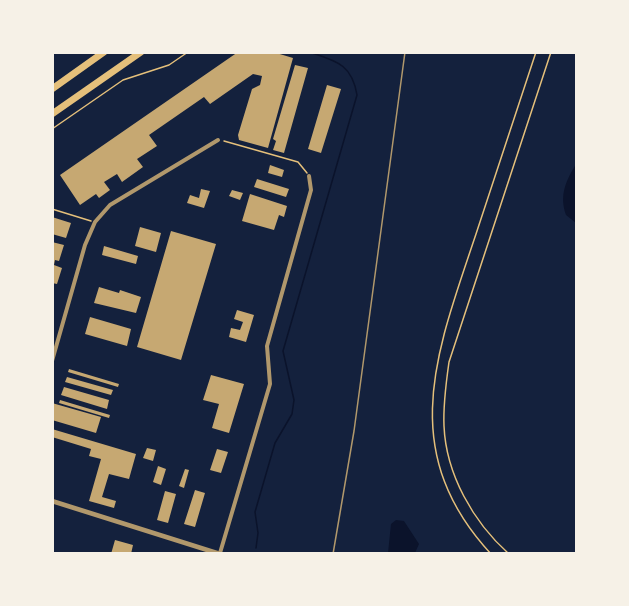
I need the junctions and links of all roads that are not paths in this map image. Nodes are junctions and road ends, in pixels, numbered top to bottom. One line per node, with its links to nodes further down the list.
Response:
1 (104, 52): 4 (highway)
2 (141, 52): 5 (highway)
3 (405, 52): 11 (lane)
4 (52, 89)
5 (52, 114)
6 (218, 140): 8 (street)
7 (309, 176): 10 (street)
8 (52, 361)
9 (52, 501): 10 (street)
10 (220, 553)
11 (333, 554)

